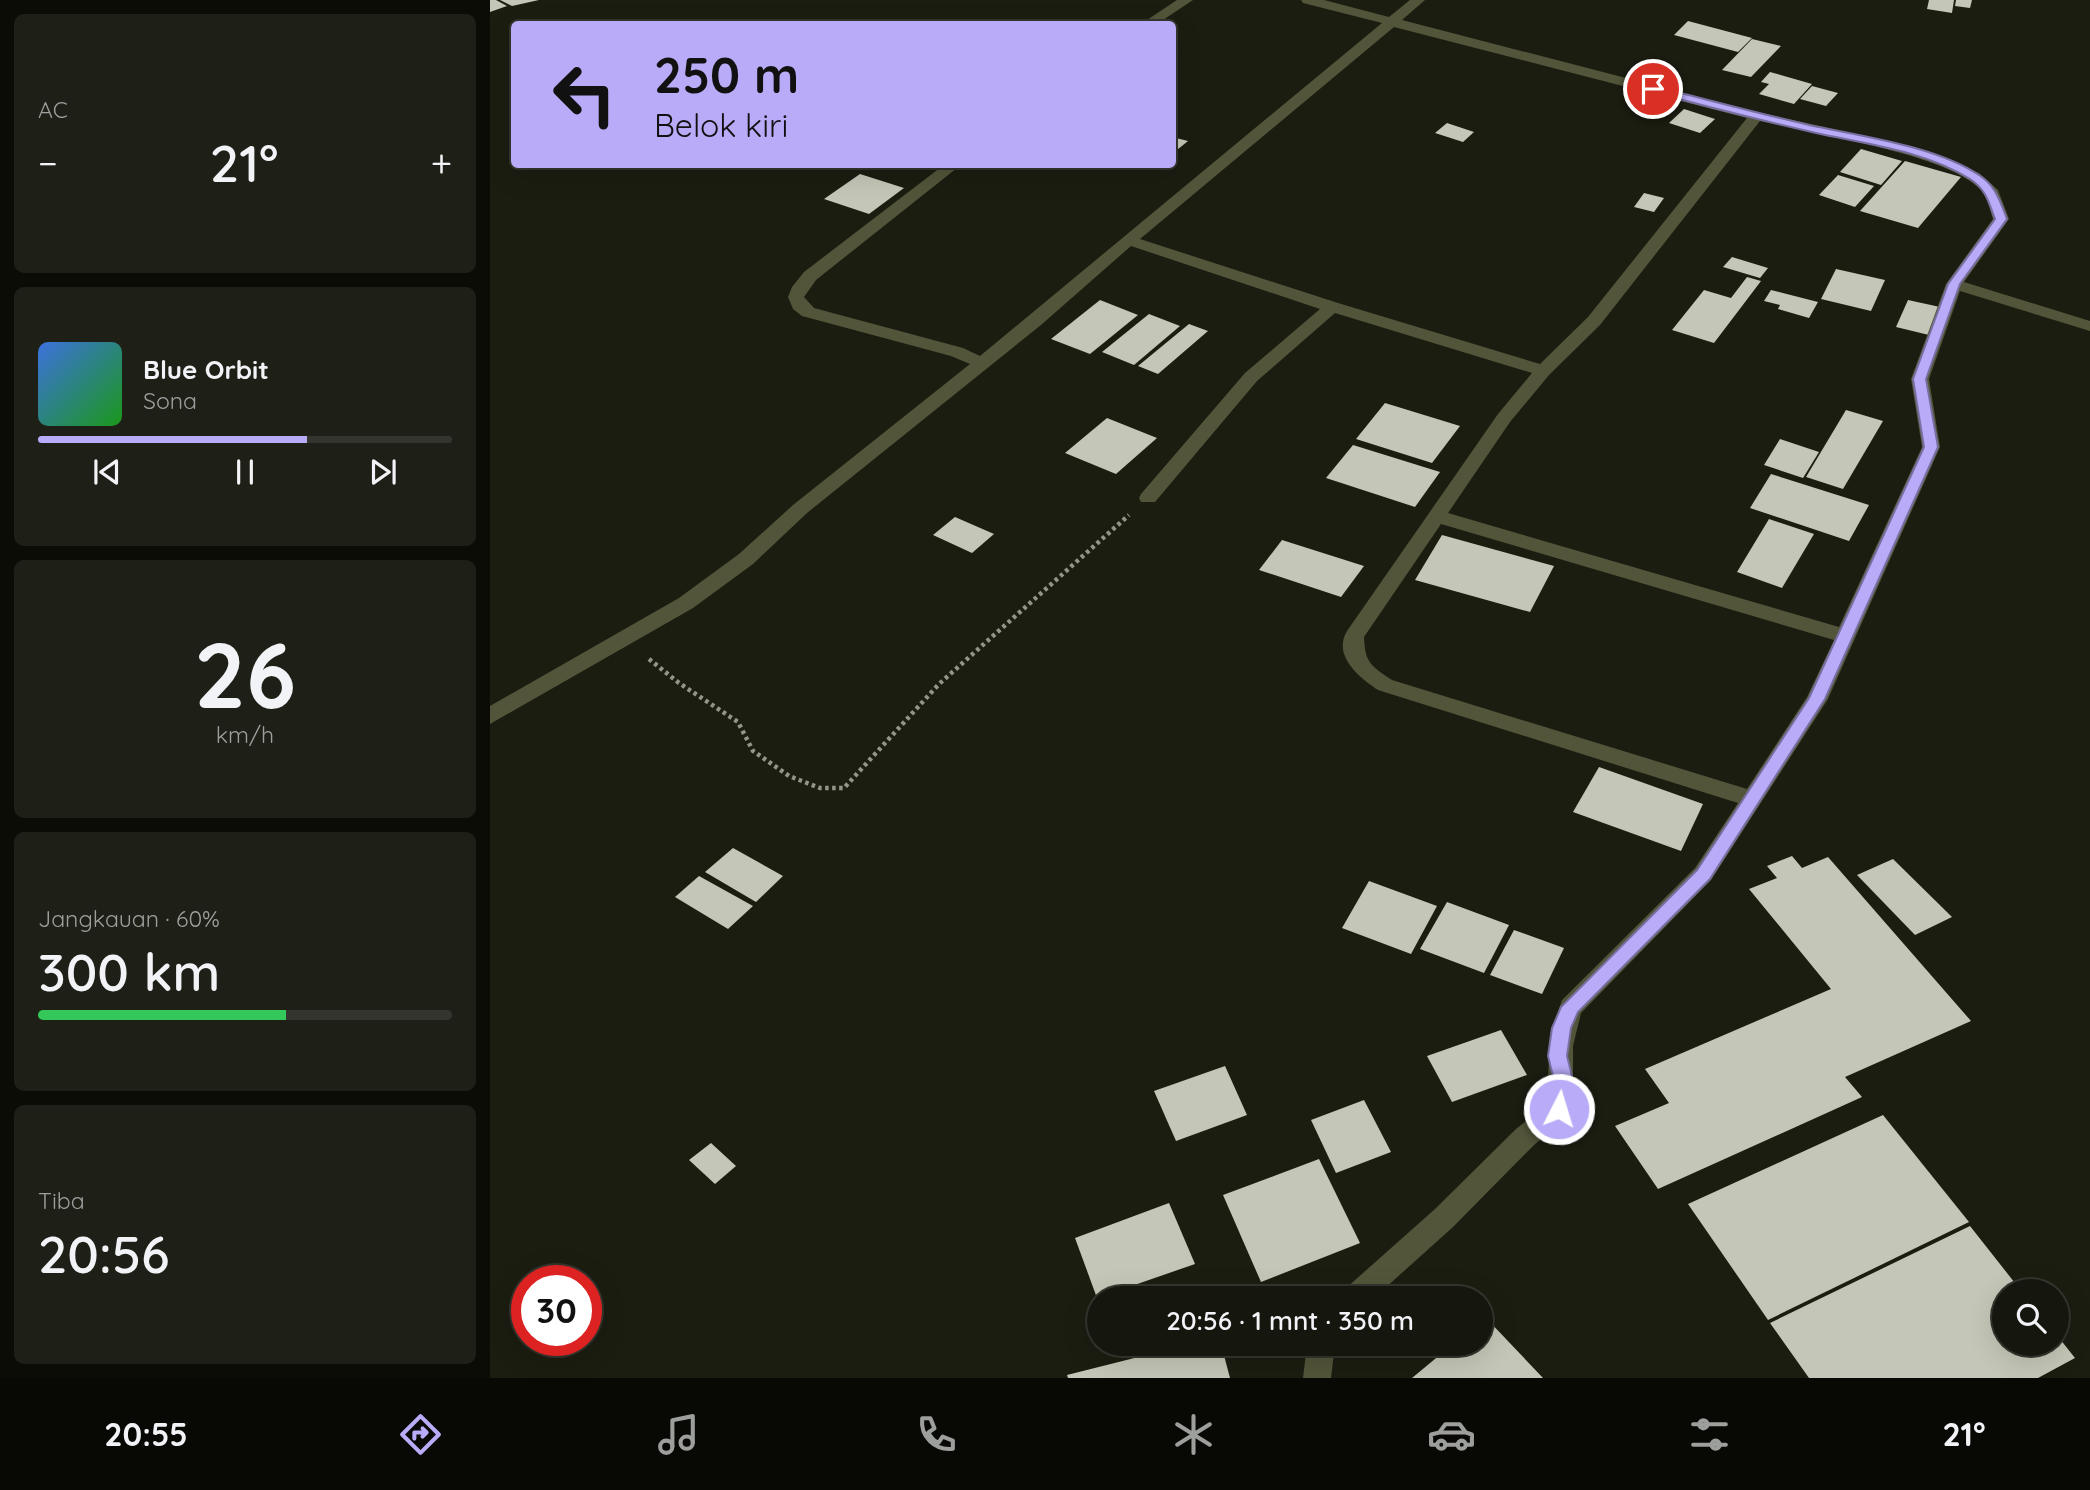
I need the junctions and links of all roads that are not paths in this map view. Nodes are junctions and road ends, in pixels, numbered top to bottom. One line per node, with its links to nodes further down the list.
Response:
1 (1186, 0): 4 (street)
2 (1308, 0): 5 (street)
3 (1418, 0): 5 (street)
4 (1153, 21)
5 (1396, 21): 6 (street); 8 (street)
6 (1756, 116): 9 (street); 13 (street)
7 (949, 168): 12 (street)
8 (1128, 240): 10 (street); 12 (street)
9 (1954, 284): 11 (street); 16 (street)
10 (1332, 307): 13 (street); 14 (street)
11 (2090, 326)
12 (981, 362): 17 (street)
13 (1543, 371): 15 (street)
14 (1148, 498)
15 (1436, 516): 16 (street); 18 (street)
16 (1845, 636): 18 (street)
17 (490, 716)
18 (1753, 799): 19 (street)
19 (1368, 1286)
20 (1320, 1356): 21 (street)
21 (1317, 1378)

